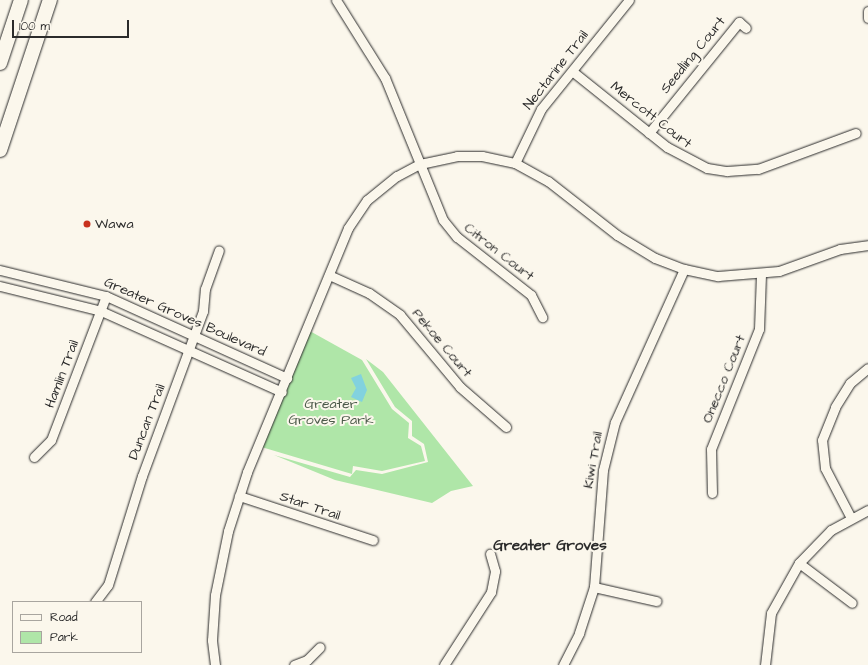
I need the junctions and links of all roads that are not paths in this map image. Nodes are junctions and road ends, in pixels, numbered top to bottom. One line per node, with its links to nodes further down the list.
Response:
1 (21, 0): 8 (highway)
2 (50, 0): 12 (highway)
3 (336, 0): 14 (street, Citron Court)
4 (629, 0): 9 (street, Nectarine Trail)
5 (868, 11): 6 (street)
6 (868, 18)
7 (746, 28): 10 (street, Seedling Court)
8 (0, 62)
9 (572, 71): 10 (street, Mercott Court); 13 (street, Nectarine Trail)
10 (649, 133): 11 (street, Mercott Court)
11 (856, 134)
12 (0, 150)
13 (515, 163): 14 (street); 17 (street)
14 (420, 164): 20 (street); 24 (street, Citron Court)
15 (868, 245): 19 (street)
16 (219, 250): 25 (street, Duncan Trail)
17 (684, 269): 19 (street); 39 (street, Kiwi Trail)
18 (0, 270): 22 (street, Greater Groves Boulevard)
19 (761, 274): 32 (street, Onecco Court)
20 (329, 275): 28 (street); 30 (street, Pekoe Court)
21 (0, 286): 23 (street, Greater Groves Boulevard)
22 (106, 296): 23 (street, Hamlin Trail); 25 (street, Greater Groves Boulevard)
23 (101, 311): 26 (street, Greater Groves Boulevard); 31 (street, Hamlin Trail)
24 (542, 317)
25 (195, 335): 26 (street, Duncan Trail); 28 (street, Greater Groves Boulevard)
26 (189, 349): 29 (street, Greater Groves Boulevard); 40 (street, Duncan Trail)
27 (868, 368): 35 (street)
28 (287, 378): 29 (street)
29 (282, 392): 33 (street)
30 (506, 427)
31 (34, 457)
32 (712, 493)
33 (239, 496): 36 (street, Star Trail); 44 (street)
34 (868, 510): 35 (street)
35 (851, 518): 38 (street)
36 (373, 540)
37 (490, 554): 46 (street)
38 (799, 563): 42 (street); 48 (street)
39 (594, 587): 41 (street); 47 (street, Kiwi Trail)
40 (97, 601)
41 (656, 601)
42 (852, 603)
43 (320, 647): 45 (street)
44 (215, 665)
45 (294, 665)
46 (444, 665)
47 (563, 665)
48 (765, 665)

